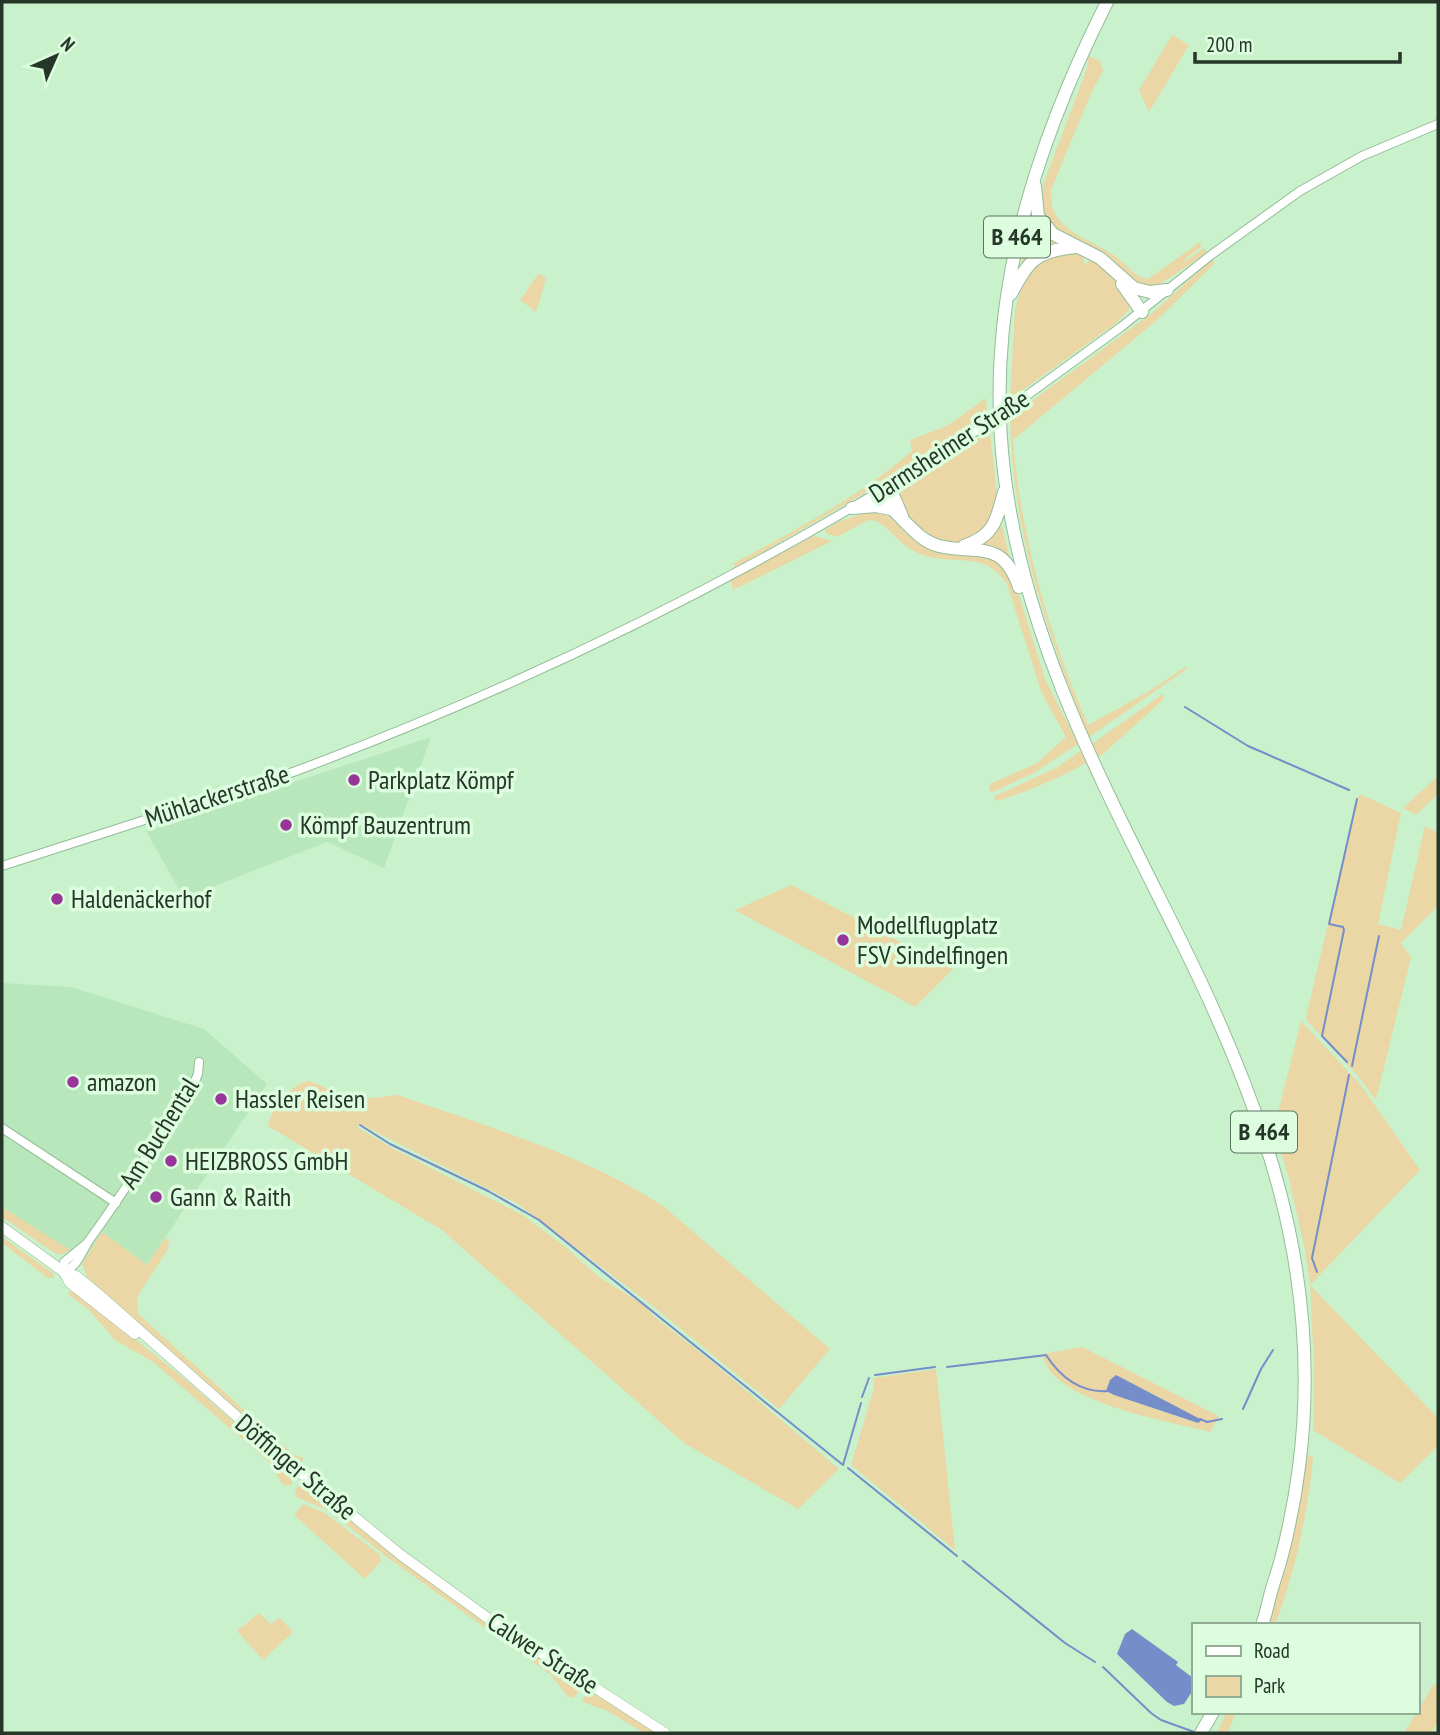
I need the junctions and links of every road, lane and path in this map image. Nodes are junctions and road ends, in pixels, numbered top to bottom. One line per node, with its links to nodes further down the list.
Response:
1 (1107, 2): 3 (highway, B 464)
2 (1438, 124): 7 (street, Darmsheimer Straße)
3 (1035, 172): 4 (highway); 8 (highway, B 464)
4 (1076, 247): 5 (highway); 8 (highway)
5 (1119, 277): 6 (highway); 9 (highway)
6 (1134, 288): 7 (highway); 9 (highway)
7 (1167, 290): 9 (street, Darmsheimer Straße)
8 (1006, 303): 10 (highway, B 464)
9 (1144, 309): 11 (street, Darmsheimer Straße, bridge)
10 (1006, 486): 15 (highway); 16 (highway, B 464)
11 (886, 488): 12 (street, Darmsheimer Straße); 13 (highway); 14 (highway)
12 (852, 508): 13 (highway); 17 (street, Darmsheimer Straße)
13 (891, 509): 14 (highway)
14 (902, 519): 15 (highway)
15 (960, 547): 16 (highway)
16 (1032, 607): 25 (highway, B 464)
17 (430, 719): 18 (street, Mühlackerstraße)
18 (2, 866)
19 (199, 1062): 21 (street, Am Buchental)
20 (2, 1128): 21 (street, Am Buchental)
21 (116, 1203): 23 (street, Am Buchental)
22 (2, 1227): 23 (main road, Döffinger Straße)
23 (64, 1272): 24 (main road, Döffinger Straße)
24 (423, 1570): 28 (main road, Calwer Straße)
25 (1271, 1592): 26 (highway, B 464); 27 (highway, B 464)
26 (1257, 1623)
27 (1263, 1623)
28 (665, 1733)

